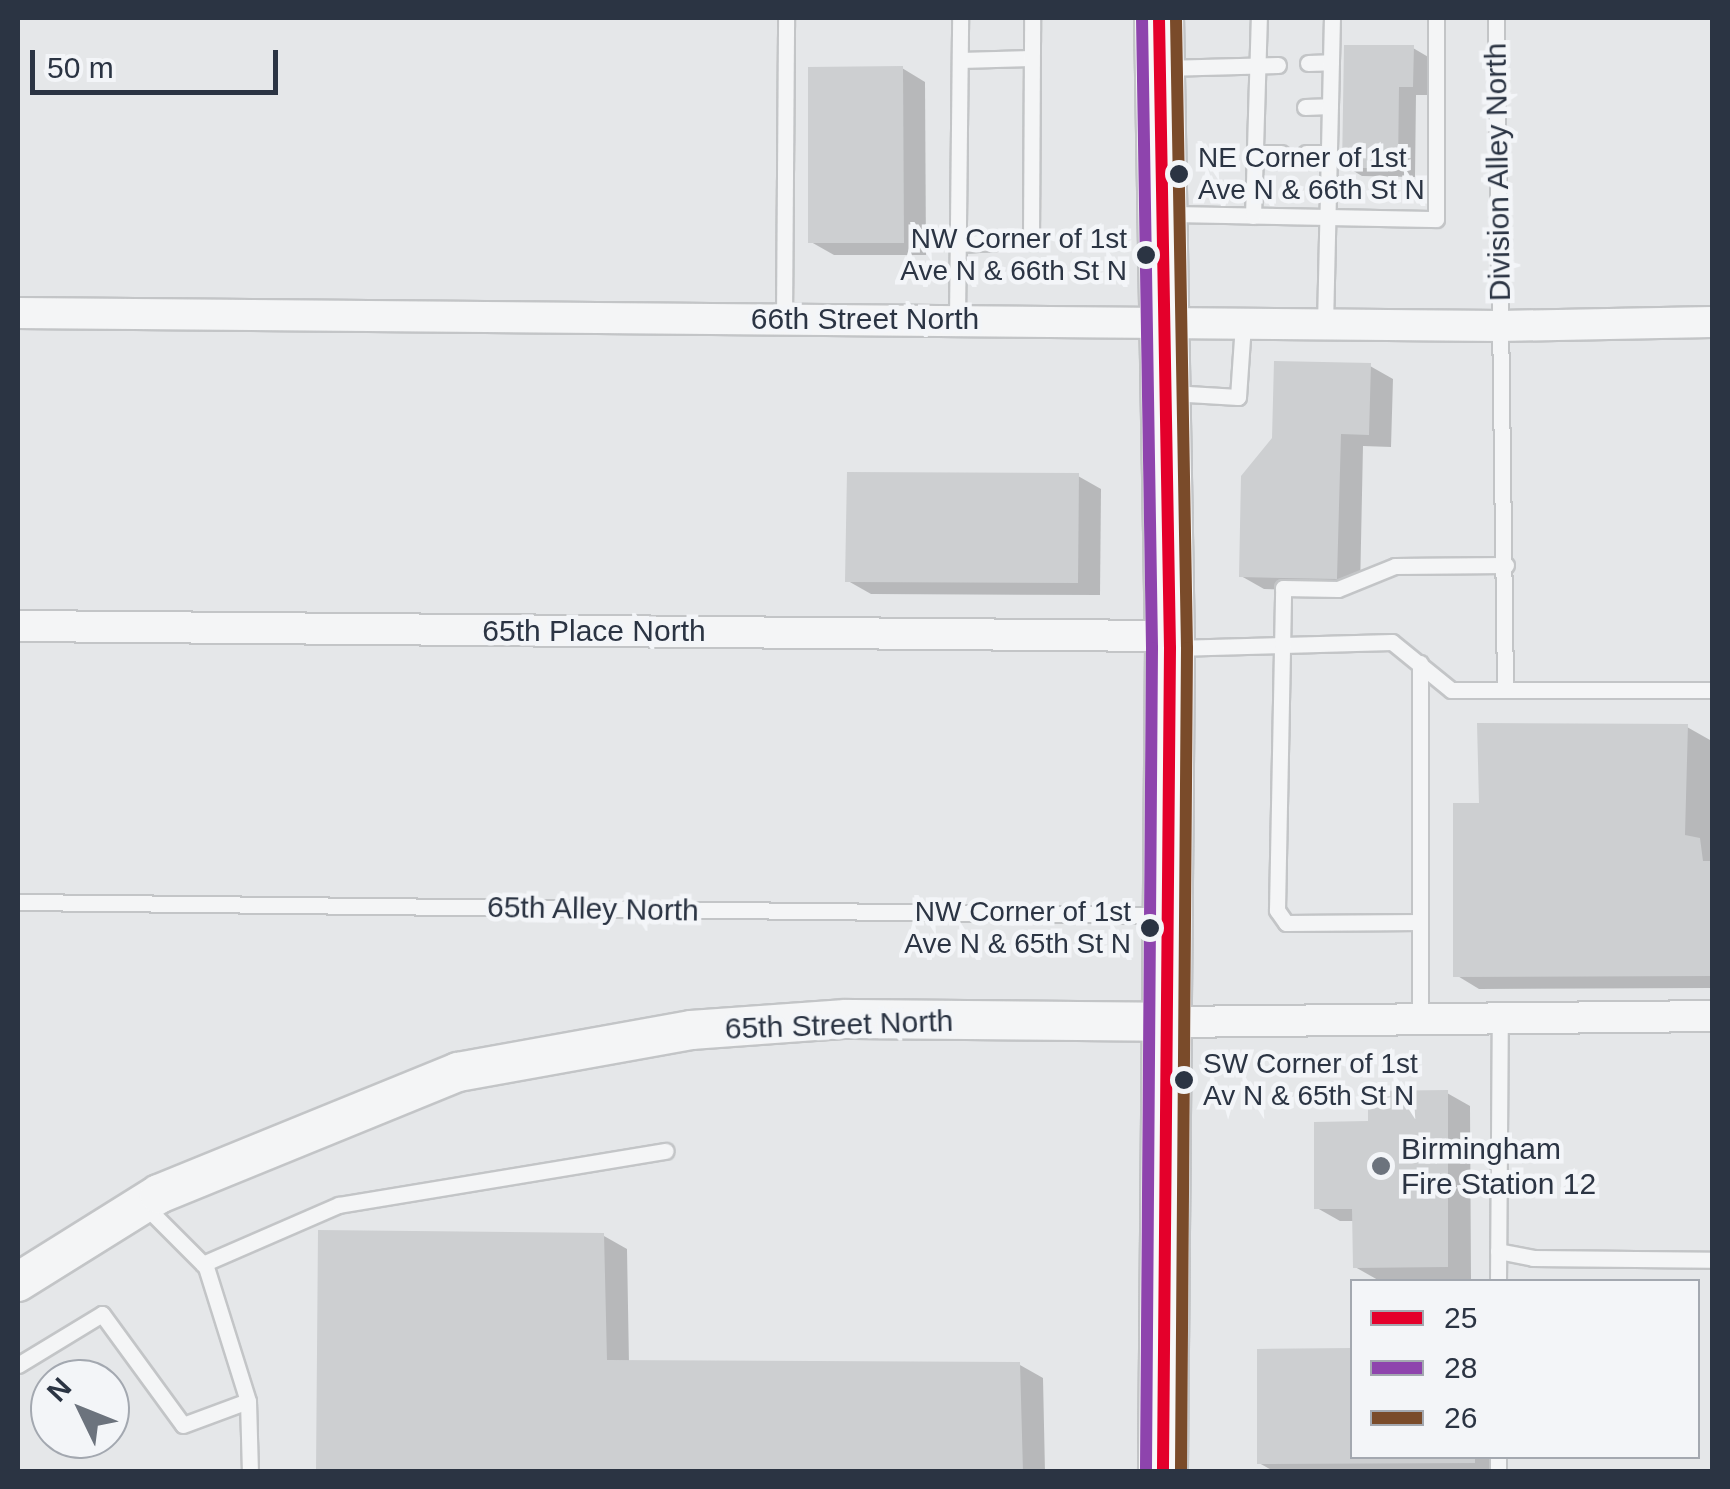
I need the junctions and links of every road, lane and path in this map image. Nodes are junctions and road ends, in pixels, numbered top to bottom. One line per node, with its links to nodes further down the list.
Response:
1 (786, 18): 29 (lane)
2 (960, 18): 10 (lane)
3 (1032, 18): 9 (lane)
4 (1159, 18): 15 (main road)
5 (1260, 18): 14 (lane)
6 (1332, 18): 11 (lane)
7 (1436, 18): 26 (lane)
8 (1496, 18): 35 (lane, Division Alley North)
9 (1032, 58): 10 (lane); 27 (lane)
10 (960, 60): 27 (lane)
11 (1331, 62): 12 (lane); 16 (lane)
12 (1308, 63)
13 (1278, 64): 14 (lane)
14 (1258, 65): 15 (lane); 18 (lane)
15 (1160, 68): 24 (main road)
16 (1330, 106): 17 (lane); 23 (lane)
17 (1305, 107)
18 (1257, 108): 19 (lane); 20 (lane)
19 (1276, 108)
20 (1256, 153): 21 (lane); 25 (lane)
21 (1281, 153)
22 (1306, 153): 23 (lane)
23 (1328, 154): 26 (lane)
24 (1160, 214): 25 (lane); 32 (main road)
25 (1254, 216): 26 (lane)
26 (1327, 217): 34 (lane)
27 (958, 244): 30 (lane)
28 (18, 313): 29 (street, 66th Street North)
29 (784, 318): 30 (street, 66th Street North)
30 (957, 318): 32 (street, 66th Street North)
31 (1712, 322): 35 (street, 66th Street North)
32 (1160, 323): 33 (street, 66th Street North); 36 (main road)
33 (1243, 324): 34 (street, 66th Street North); 36 (lane)
34 (1325, 324): 35 (street, 66th Street North)
35 (1500, 326): 37 (lane, Division Alley North)
36 (1162, 392): 39 (main road)
37 (1506, 564): 40 (lane); 42 (lane, Division Alley North)
38 (18, 626): 39 (street, 65th Place North)
39 (1170, 642): 40 (lane); 45 (main road)
40 (1280, 645): 41 (lane); 46 (lane)
41 (1420, 663): 42 (lane); 46 (lane)
42 (1506, 690): 43 (lane)
43 (1712, 690)
44 (18, 902): 45 (lane, 65th Alley North)
45 (1169, 915): 50 (main road)
46 (1420, 922): 49 (lane)
47 (1712, 1016): 48 (street, 65th Street North)
48 (1500, 1018): 49 (street, 65th Street North); 53 (lane)
49 (1420, 1019): 50 (street, 65th Street North)
50 (1170, 1022): 52 (street, 65th Street North); 61 (main road)
51 (666, 1151): 55 (lane)
52 (144, 1204): 55 (lane); 57 (street, 65th Street North)
53 (1498, 1251): 54 (lane); 56 (lane)
54 (1712, 1260)
55 (203, 1264): 59 (lane)
56 (1498, 1279)
57 (18, 1282)
58 (18, 1365): 59 (lane)
59 (248, 1401): 60 (lane)
60 (250, 1472)
61 (1164, 1472)

